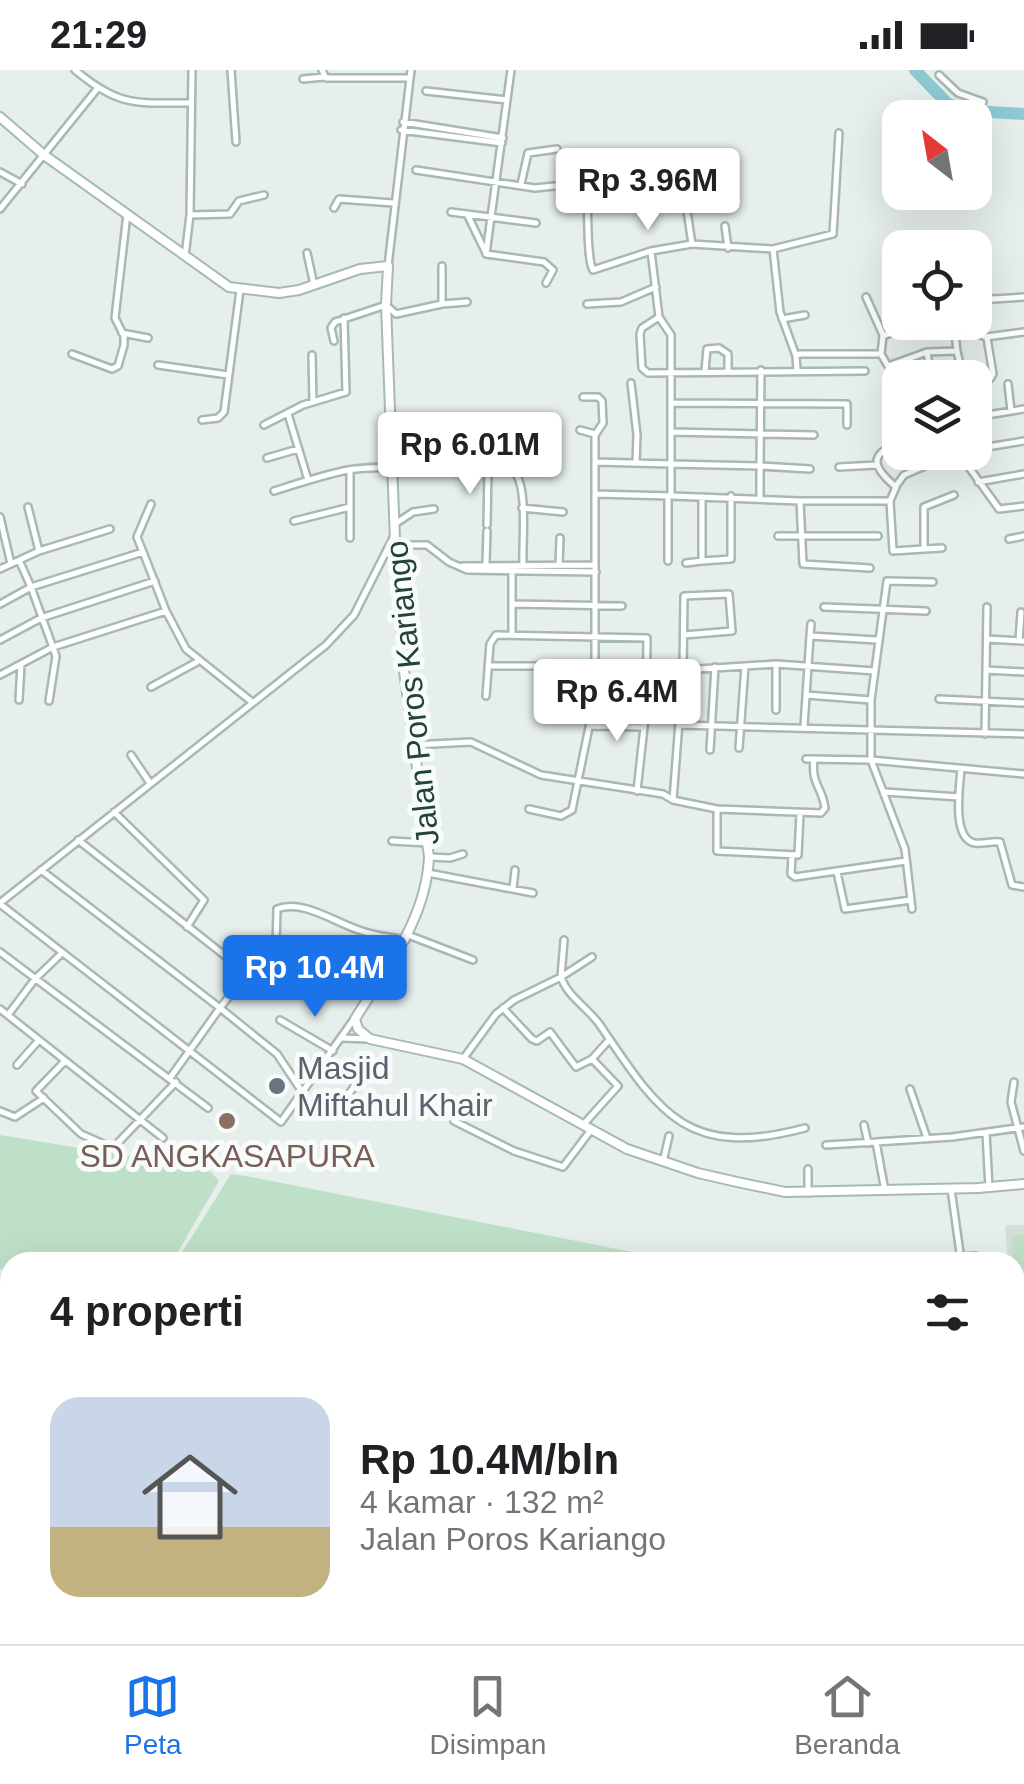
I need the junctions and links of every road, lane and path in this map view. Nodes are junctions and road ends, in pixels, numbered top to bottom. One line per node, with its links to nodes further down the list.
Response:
1 (74, 70): 14 (street)
2 (192, 70): 18 (street)
3 (231, 70): 23 (street)
4 (340, 70): 13 (street)
5 (373, 70): 10 (street)
6 (410, 70): 11 (street)
7 (511, 70): 16 (street)
8 (939, 72): 17 (street)
9 (323, 73): 12 (street); 13 (street)
10 (371, 78): 11 (street); 13 (street)
11 (408, 78): 20 (street)
12 (304, 79)
13 (338, 79)
14 (97, 89): 18 (street); 25 (street)
15 (426, 91): 16 (street)
16 (507, 100): 22 (street)
17 (978, 100)
18 (192, 103): 38 (street)
19 (0, 117): 25 (main road)
20 (402, 126): 22 (street); 33 (street)
21 (838, 133): 45 (street)
22 (502, 140): 28 (street)
23 (236, 142)
24 (557, 148): 30 (street)
25 (44, 155): 29 (street); 37 (main road)
26 (416, 170): 28 (street)
27 (0, 172): 29 (street)
28 (497, 181): 30 (street); 40 (street)
29 (22, 184): 35 (street)
30 (521, 184): 46 (street)
31 (684, 191): 43 (street)
32 (264, 195): 38 (street)
33 (393, 203): 34 (street); 50 (street)
34 (334, 208)
35 (0, 209)
36 (451, 212): 39 (street)
37 (126, 214): 49 (main road); 68 (street)
38 (190, 215): 49 (street)
39 (468, 215): 40 (street); 48 (street)
40 (491, 218): 41 (street); 48 (street)
41 (536, 223)
42 (725, 226): 44 (street)
43 (692, 244): 44 (street); 46 (street)
44 (728, 248): 45 (street)
45 (773, 249): 66 (street)
46 (651, 250): 54 (street)
47 (307, 254): 53 (street)
48 (486, 254): 52 (street)
49 (185, 256): 55 (main road)
50 (388, 266): 53 (main road); 62 (main road, Jalan Poros Kariango)
51 (442, 266): 60 (street)
52 (546, 283)
53 (314, 285): 55 (main road)
54 (656, 287): 61 (street); 63 (street)
55 (240, 290): 90 (street)
56 (866, 297): 69 (street)
57 (1024, 297): 58 (street)
58 (992, 299)
59 (467, 302): 60 (street)
60 (442, 304): 62 (street)
61 (587, 304)
62 (386, 305): 65 (street); 120 (main road, Jalan Poros Kariango)
63 (659, 316): 84 (street); 84 (street)
64 (805, 316): 66 (street)
65 (344, 318): 74 (street); 94 (street)
66 (782, 319): 80 (street)
67 (1024, 332): 70 (street)
68 (122, 333): 71 (street); 77 (street)
69 (882, 334)
70 (992, 336)
71 (148, 338)
72 (883, 340): 78 (street)
73 (957, 340): 75 (street)
74 (334, 342)
75 (957, 351): 76 (street); 82 (street)
76 (927, 352): 78 (street); 81 (street)
77 (72, 354)
78 (881, 354): 80 (street)
79 (312, 355): 94 (street)
80 (796, 356): 86 (street)
81 (929, 360)
82 (959, 360)
83 (158, 365): 90 (street)
84 (672, 370): 87 (street); 95 (street)
85 (761, 370): 86 (street); 88 (street); 96 (street)
86 (797, 370): 89 (street)
87 (705, 371): 88 (street); 88 (street)
88 (728, 371)
89 (865, 372)
90 (228, 375): 101 (street)
91 (631, 383): 115 (street)
92 (1008, 384): 98 (street)
93 (584, 397): 107 (street)
94 (312, 402): 99 (street)
95 (672, 403): 96 (street); 105 (street)
96 (760, 404): 102 (street); 106 (street)
97 (1024, 409): 98 (street)
98 (1011, 411): 100 (street)
99 (288, 414): 103 (street); 111 (street)
100 (992, 414)
101 (202, 420)
102 (847, 425)
103 (264, 426)
104 (580, 430): 107 (street)
105 (672, 432): 106 (street); 116 (street)
106 (760, 433): 108 (street); 118 (street)
107 (595, 435): 114 (street)
108 (814, 435)
109 (1024, 441): 110 (street)
110 (992, 446)
111 (298, 449): 113 (street); 127 (street)
112 (882, 450): 117 (street)
113 (267, 458)
114 (595, 462): 115 (street); 131 (street)
115 (636, 462): 116 (street)
116 (671, 464): 118 (street); 133 (street)
117 (877, 465): 119 (street); 129 (street)
118 (760, 466): 123 (street); 136 (street)
119 (839, 467)
120 (392, 469): 121 (street); 122 (street); 149 (main road, Jalan Poros Kariango)
121 (350, 470): 127 (street); 142 (street)
122 (488, 470): 143 (street); 167 (street)
123 (810, 470)
124 (916, 470): 129 (street)
125 (970, 470): 128 (street)
126 (1024, 474): 128 (street)
127 (308, 480): 130 (street)
128 (978, 482): 141 (street)
129 (896, 487): 137 (street)
130 (274, 491)
131 (596, 494): 133 (street); 171 (street)
132 (954, 494): 158 (street)
133 (670, 496): 135 (street); 163 (street)
134 (731, 496): 135 (street); 136 (street); 164 (street)
135 (702, 497): 164 (street)
136 (760, 498): 138 (street)
137 (890, 500): 138 (street); 158 (street)
138 (800, 501): 150 (street)
139 (151, 504): 161 (street)
140 (28, 506): 160 (street)
141 (1024, 506)
142 (350, 507): 147 (street); 154 (street)
143 (522, 508): 145 (street); 168 (street)
144 (434, 509): 149 (street)
145 (562, 512)
146 (0, 516): 166 (street)
147 (294, 521)
148 (110, 529): 160 (street)
149 (395, 529): 157 (main road, Jalan Poros Kariango); 222 (street)
150 (801, 535): 151 (street); 152 (street); 172 (street)
151 (778, 536)
152 (878, 536)
153 (1024, 536): 156 (street)
154 (350, 538)
155 (560, 538): 169 (street)
156 (1009, 539)
157 (396, 545): 170 (street); 235 (main road, Jalan Poros Kariango)
158 (924, 548): 159 (street)
159 (942, 548)
160 (38, 551): 162 (street)
161 (143, 552): 175 (street); 177 (street)
162 (20, 560): 166 (street); 177 (street)
163 (668, 561)
164 (702, 561): 165 (street)
165 (686, 563)
166 (10, 564): 173 (street)
167 (486, 564): 168 (street); 170 (street)
168 (522, 564): 169 (street)
169 (558, 565): 171 (street)
170 (459, 566): 174 (street)
171 (595, 568): 174 (street); 180 (street)
172 (870, 568)
173 (0, 569)
174 (512, 571): 179 (street)
175 (155, 581): 185 (street); 188 (street)
176 (933, 582): 184 (street)
177 (31, 587): 178 (street); 188 (street)
178 (0, 604)
179 (512, 604): 180 (street); 190 (street)
180 (596, 606): 181 (street); 191 (street)
181 (622, 606)
182 (987, 606): 194 (street)
183 (824, 607): 184 (street)
184 (881, 610): 186 (street); 196 (street)
185 (166, 611): 198 (street); 199 (street)
186 (926, 611)
187 (1021, 612): 197 (street)
188 (42, 618): 195 (street); 198 (street)
189 (811, 624): 193 (street)
190 (512, 634): 191 (street); 202 (street)
191 (596, 635): 203 (street); 204 (street)
192 (684, 635): 192 (street); 208 (street)
193 (810, 636): 196 (street); 206 (street)
194 (988, 639): 197 (street); 210 (street)
195 (0, 640)
196 (877, 640): 209 (street)
197 (1022, 641)
198 (53, 647): 200 (street); 221 (street)
199 (198, 661): 213 (street); 222 (street)
200 (22, 664): 212 (street); 219 (street)
201 (776, 664): 205 (street); 206 (street); 225 (street)
202 (488, 666): 203 (street); 214 (street)
203 (595, 666): 204 (street); 217 (street)
204 (647, 666): 216 (street)
205 (744, 666): 207 (street); 231 (street)
206 (809, 666): 209 (street); 215 (street)
207 (714, 668): 208 (street); 229 (street)
208 (683, 670): 226 (street)
209 (874, 670): 220 (street)
210 (986, 670): 211 (street); 223 (street)
211 (1024, 672)
212 (0, 675)
213 (151, 686)
214 (486, 696)
215 (806, 696): 220 (street); 230 (street)
216 (646, 697): 217 (street); 228 (street)
217 (595, 698): 227 (street)
218 (939, 699): 223 (street)
219 (19, 700)
220 (872, 700): 232 (street)
221 (49, 701)
222 (252, 702): 242 (street)
223 (986, 702): 224 (street); 233 (street)
224 (1024, 703)
225 (776, 710)
226 (680, 725): 229 (street); 247 (street)
227 (591, 726): 228 (street); 243 (street)
228 (644, 726): 244 (street)
229 (712, 726): 231 (street); 237 (street)
230 (804, 726): 231 (street); 232 (street)
231 (740, 727): 236 (street)
232 (871, 730): 233 (street); 239 (street)
233 (985, 734): 234 (street)
234 (1024, 734)
235 (414, 745): 243 (street); 254 (main road, Jalan Poros Kariango)
236 (740, 748)
237 (710, 750)
238 (131, 755): 242 (street)
239 (871, 760): 240 (street); 245 (street); 251 (street)
240 (961, 768): 241 (street); 246 (street)
241 (1024, 774)
242 (150, 782): 250 (street)
243 (579, 782): 244 (street); 248 (street)
244 (636, 791): 247 (street)
245 (885, 792): 246 (street); 258 (street)
246 (959, 797): 263 (street)
247 (673, 800): 249 (street)
248 (529, 809)
249 (716, 810): 251 (street); 256 (street)
250 (114, 812): 252 (street); 269 (street)
251 (800, 814): 256 (street)
252 (78, 840): 259 (street); 269 (street)
253 (392, 841): 254 (street)
254 (428, 843): 257 (main road, Jalan Poros Kariango)
255 (463, 854): 257 (street)
256 (792, 856): 261 (street)
257 (429, 857): 262 (main road, Jalan Poros Kariango)
258 (906, 861): 261 (street); 266 (street)
259 (41, 870): 267 (street); 282 (street)
260 (514, 870): 264 (street)
261 (837, 872): 266 (street)
262 (428, 873): 264 (street); 270 (main road, Jalan Poros Kariango)
263 (1024, 887)
264 (512, 890): 265 (street)
265 (532, 893)
266 (912, 900): 268 (street)
267 (0, 904): 275 (street)
268 (912, 909)
269 (187, 927): 278 (street)
270 (407, 937): 272 (street); 277 (street); 285 (main road, Jalan Poros Kariango)
271 (564, 940): 279 (street)
272 (276, 944): 273 (street); 278 (street)
273 (318, 944)
274 (0, 952): 280 (street)
275 (62, 953): 280 (street); 291 (street)
276 (592, 958): 279 (street)
277 (473, 960)
278 (246, 973): 282 (street)
279 (561, 976): 283 (street); 289 (street)
280 (35, 979): 284 (street); 298 (street)
281 (0, 1008): 284 (street)
282 (220, 1008): 291 (street); 301 (street)
283 (503, 1008): 294 (street); 295 (street)
284 (8, 1015): 290 (street)
285 (355, 1019): 287 (street); 288 (main road)
286 (280, 1020): 292 (street)
287 (342, 1038): 288 (street); 292 (street)
288 (370, 1039): 294 (main road)
289 (610, 1039): 295 (street); 311 (street)
290 (39, 1040): 296 (street); 297 (street)
291 (189, 1050): 298 (street); 301 (street)
292 (333, 1051): 293 (street)
293 (328, 1059): 301 (street); 305 (street)
294 (463, 1059): 310 (main road)
295 (592, 1060): 310 (street)
296 (65, 1061): 302 (street); 306 (street)
297 (17, 1065)
298 (173, 1080): 303 (street); 306 (street)
299 (1014, 1082): 309 (street)
300 (910, 1089): 315 (street)
301 (303, 1094)
302 (44, 1098): 304 (street); 306 (street)
303 (208, 1108)
304 (0, 1111)
305 (338, 1112)
306 (140, 1121): 314 (street)
307 (454, 1122): 310 (street)
308 (864, 1125): 317 (street)
309 (1022, 1127): 312 (street); 319 (street)
310 (587, 1128): 320 (main road)
311 (805, 1128)
312 (986, 1133): 315 (street); 323 (street)
313 (670, 1136): 320 (street)
314 (163, 1138)
315 (927, 1139): 316 (street)
316 (876, 1142): 317 (street); 325 (street)
317 (868, 1143): 318 (street)
318 (826, 1146)
319 (1024, 1152)
320 (663, 1162): 326 (main road)
321 (808, 1169): 326 (street)
322 (1024, 1184): 323 (main road)
323 (989, 1188): 324 (main road)
324 (951, 1189): 325 (main road); 327 (street)
325 (885, 1190): 326 (main road)
326 (808, 1192)
327 (960, 1252)

